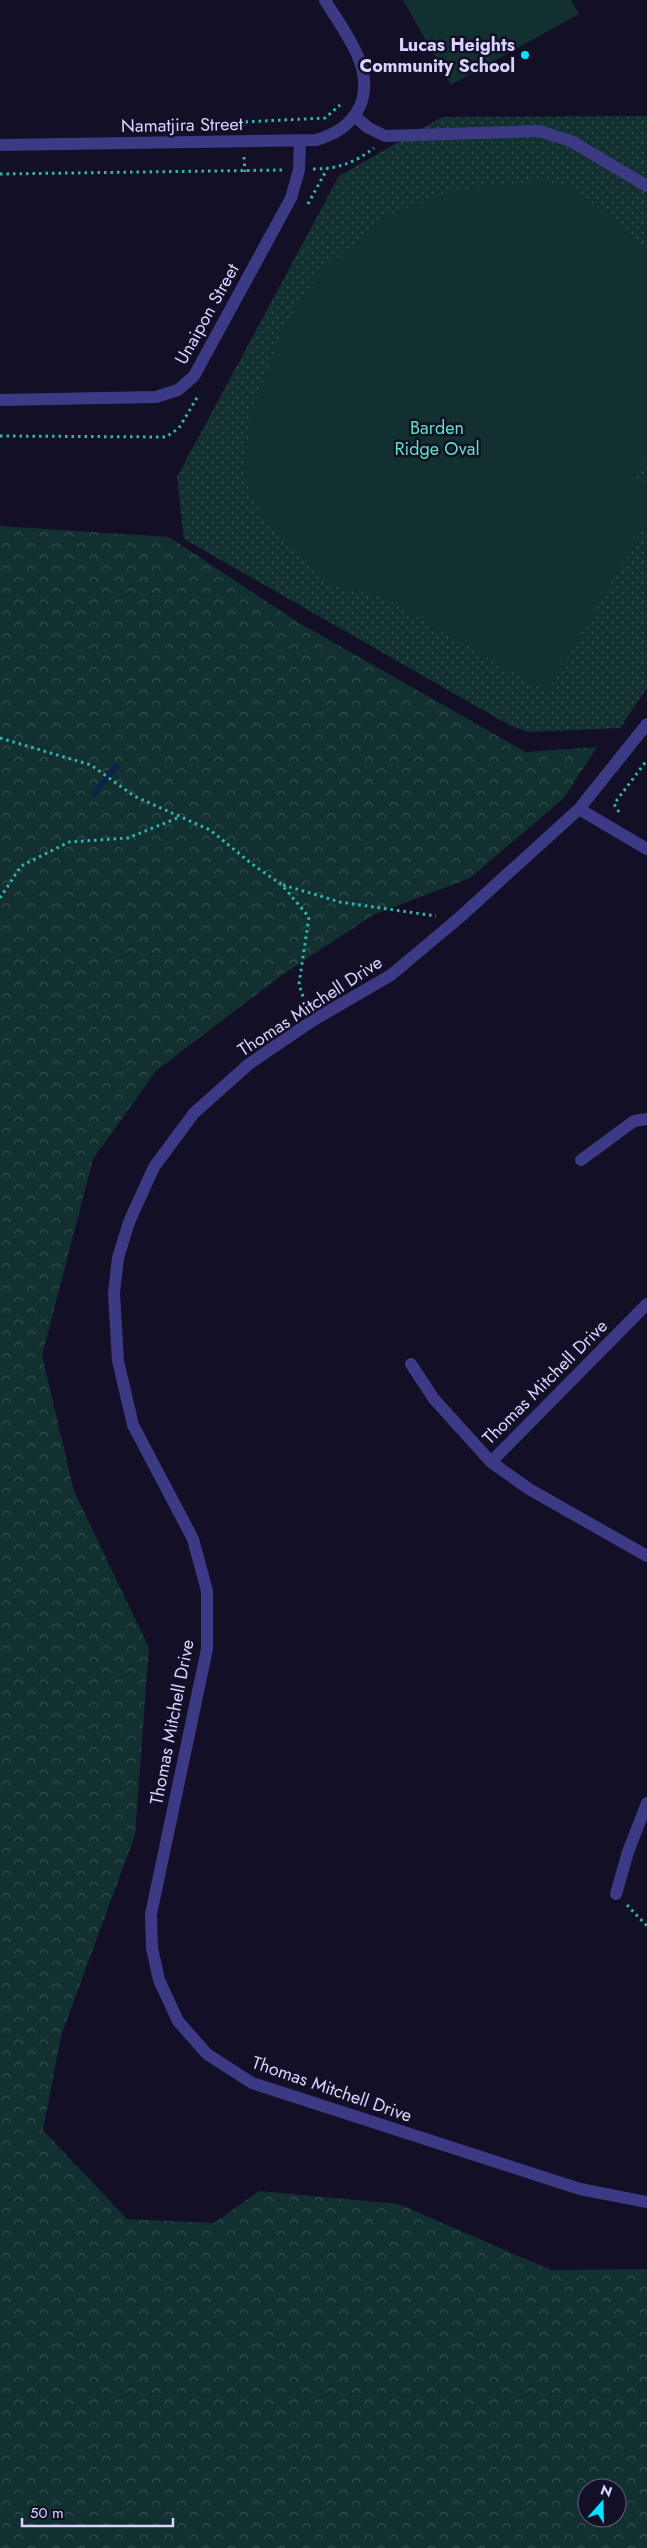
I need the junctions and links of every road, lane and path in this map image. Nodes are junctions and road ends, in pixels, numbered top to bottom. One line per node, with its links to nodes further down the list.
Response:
1 (325, 0): 3 (street)
2 (344, 102): 6 (path)
3 (355, 116): 4 (street); 5 (street, Namatjira Street)
4 (385, 136): 8 (path); 11 (street)
5 (300, 141): 6 (street, Namatjira Street); 8 (street, Unaipon Street)
6 (244, 142): 7 (street, Namatjira Street); 9 (path)
7 (0, 145)
8 (299, 170): 9 (path); 12 (street, Unaipon Street)
9 (244, 172): 10 (path)
10 (0, 174)
11 (647, 186)
12 (0, 400)
13 (647, 724): 16 (street, Thomas Mitchell Drive)
14 (0, 738): 18 (path)
15 (647, 760): 17 (path)
16 (579, 809): 19 (street); 22 (street, Thomas Mitchell Drive)
17 (622, 814)
18 (180, 817): 20 (path); 21 (path)
19 (647, 849)
20 (282, 885): 22 (path); 23 (path)
21 (0, 898)
22 (459, 918): 23 (street, Thomas Mitchell Drive)
23 (312, 1021): 33 (street, Thomas Mitchell Drive)
24 (647, 1119): 25 (street)
25 (581, 1160)
26 (647, 1304): 28 (street, Thomas Mitchell Drive)
27 (411, 1364): 28 (street)
28 (491, 1462): 29 (street, Thomas Mitchell Drive)
29 (647, 1556)
30 (647, 1802): 31 (street)
31 (616, 1894): 32 (path)
32 (647, 1926)
33 (647, 2202)

